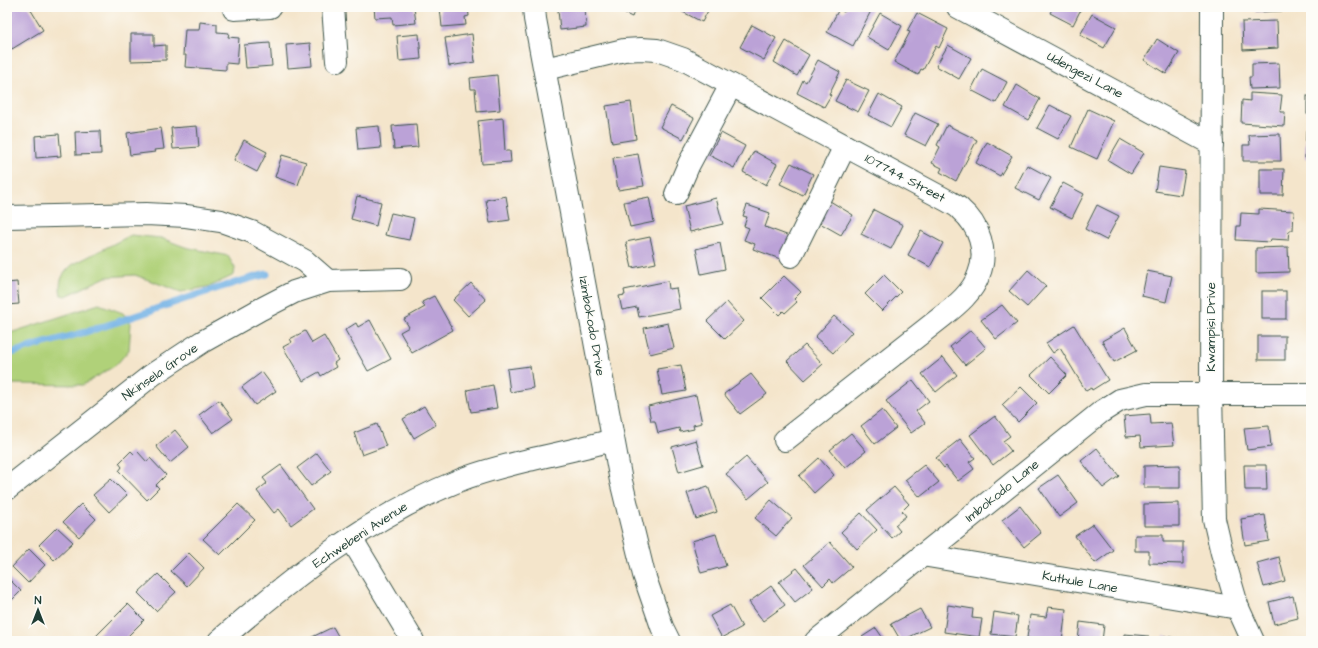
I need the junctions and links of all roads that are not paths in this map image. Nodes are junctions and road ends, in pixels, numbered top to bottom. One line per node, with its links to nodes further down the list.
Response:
1 (270, 7): 6 (street)
2 (333, 7): 7 (street)
3 (534, 7): 8 (street, Izimbokodo Drive)
4 (958, 7): 10 (street, Udengezi Lane)
5 (1212, 7): 10 (street, Kwampisi Drive)
6 (234, 9)
7 (337, 61)
8 (545, 69): 9 (street, 107744 Street); 19 (street, Izimbokodo Drive)
9 (731, 85): 11 (street, 107744 Street); 12 (street)
10 (1212, 144): 17 (street, Kwampisi Drive)
11 (845, 146): 14 (street); 20 (street, 107744 Street)
12 (676, 194)
13 (7, 217): 16 (street)
14 (790, 256)
15 (400, 279): 16 (street, Nkinsela Grove)
16 (328, 281): 21 (street, Nkinsela Grove)
17 (1210, 394): 18 (street, Imbokodo Lane); 23 (street, Imbokodo Lane); 24 (street, Kwampisi Drive)
18 (1311, 394)
19 (613, 440): 22 (street, Echwebeni Avenue); 27 (street, Izimbokodo Drive)
20 (785, 440)
21 (7, 488)
22 (352, 538): 25 (street, Echwebeni Avenue); 26 (street)
23 (922, 555): 24 (street, Kuthule Lane); 28 (street, Imbokodo Lane)
24 (1238, 608): 29 (street, Kwampisi Drive)
25 (219, 641)
26 (413, 641)
27 (669, 641)
28 (816, 641)
29 (1253, 641)

